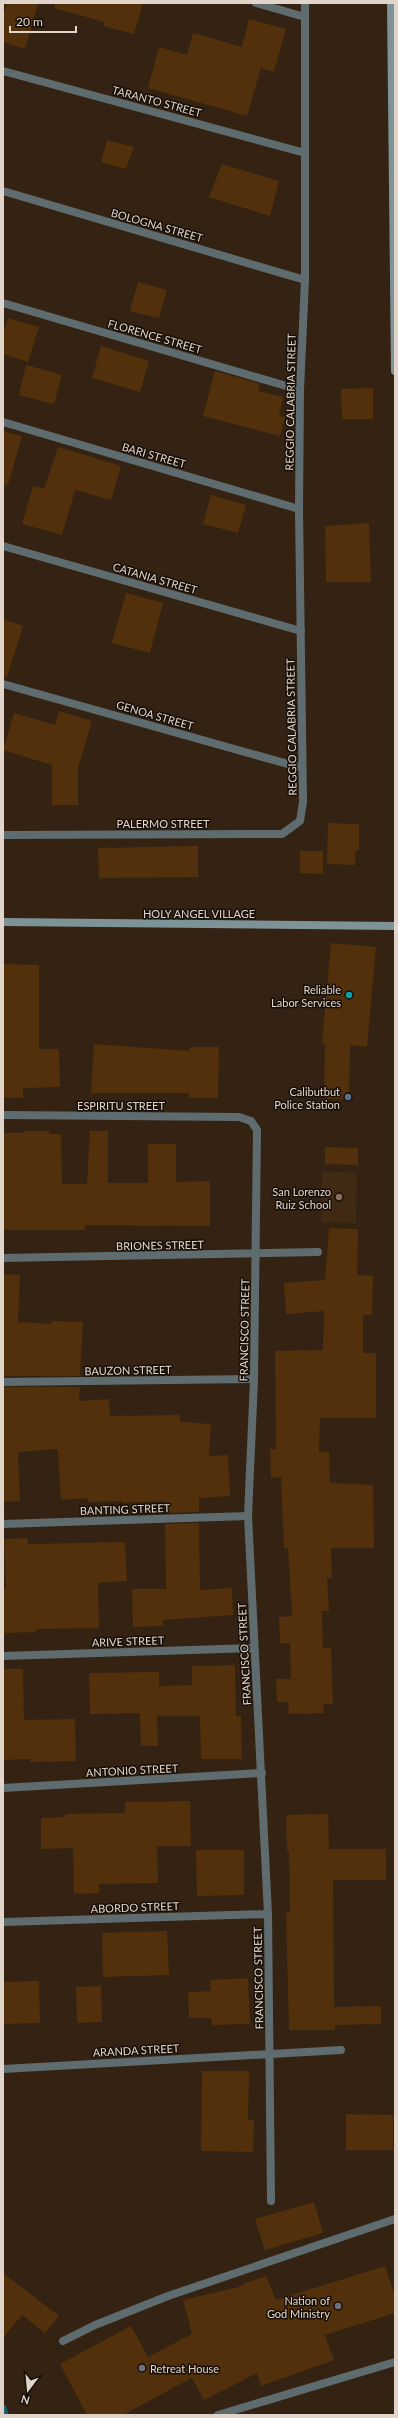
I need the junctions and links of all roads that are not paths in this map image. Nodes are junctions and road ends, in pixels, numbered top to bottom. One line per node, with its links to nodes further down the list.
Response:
1 (256, 3): 4 (street)
2 (305, 3): 4 (street, REGGIO CALABRIA STREET)
3 (391, 3): 7 (street)
4 (305, 17): 6 (street, REGGIO CALABRIA STREET)
5 (3, 71): 6 (street, TARANTO STREET)
6 (305, 153): 9 (street, REGGIO CALABRIA STREET)
7 (394, 167): 11 (street)
8 (3, 191): 9 (street, BOLOGNA STREET)
9 (304, 280): 12 (street, REGGIO CALABRIA STREET)
10 (3, 303): 12 (street, FLORENCE STREET)
11 (395, 372)
12 (300, 390): 14 (street, REGGIO CALABRIA STREET)
13 (3, 422): 14 (street, BARI STREET)
14 (299, 509): 16 (street, REGGIO CALABRIA STREET)
15 (3, 546): 16 (street, CATANIA STREET)
16 (301, 631): 18 (street, REGGIO CALABRIA STREET)
17 (3, 684): 18 (street, GENOA STREET)
18 (302, 768): 19 (street, REGGIO CALABRIA STREET)
19 (303, 802): 20 (street, PALERMO STREET)
20 (3, 835)
21 (3, 922): 22 (street, HOLY ANGEL VILLAGE)
22 (395, 926)
23 (3, 1115): 24 (street, ESPIRITU STREET)
24 (239, 1117): 26 (street, FRANCISCO STREET)
25 (318, 1252): 26 (street, BRIONES STREET)
26 (256, 1255): 27 (street, BRIONES STREET); 28 (street, FRANCISCO STREET)
27 (3, 1258)
28 (254, 1379): 29 (street, BAUZON STREET); 30 (street, FRANCISCO STREET)
29 (3, 1382)
30 (248, 1516): 31 (street, BANTING STREET); 32 (street, FRANCISCO STREET)
31 (3, 1524)
32 (254, 1648): 33 (street, ARIVE STREET); 34 (street, FRANCISCO STREET)
33 (3, 1656)
34 (262, 1774): 35 (street, ANTONIO STREET); 36 (street, FRANCISCO STREET)
35 (3, 1788)
36 (268, 1914): 37 (street, ABORDO STREET); 39 (street, FRANCISCO STREET)
37 (3, 1922)
38 (341, 2050): 39 (street, ARANDA STREET)
39 (271, 2053): 40 (street, ARANDA STREET); 41 (street, FRANCISCO STREET)
40 (3, 2069)
41 (271, 2201)
42 (395, 2219): 43 (street)
43 (63, 2341)
44 (395, 2362): 45 (street)
45 (218, 2415)

